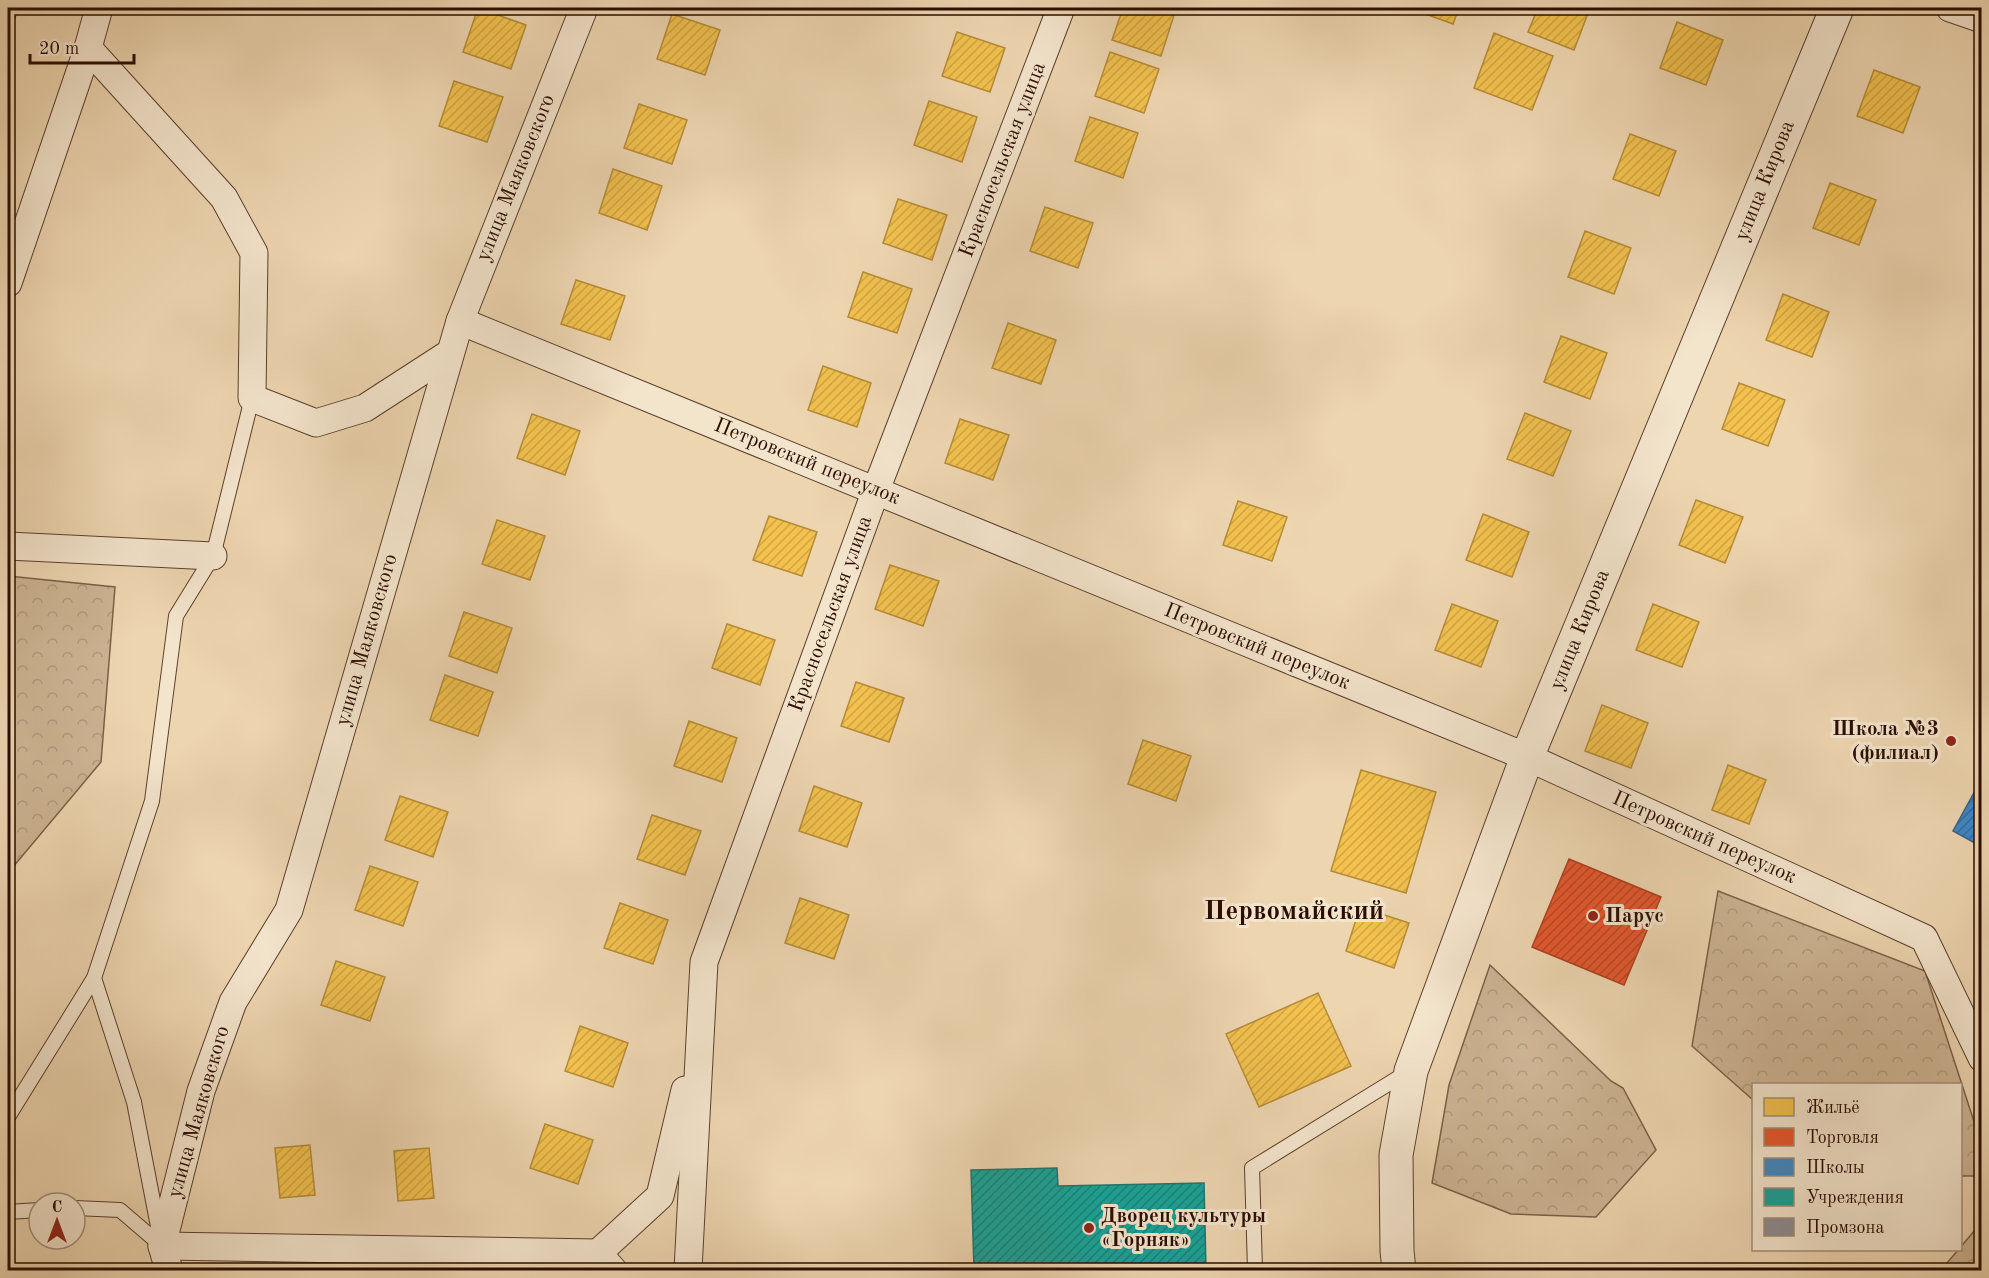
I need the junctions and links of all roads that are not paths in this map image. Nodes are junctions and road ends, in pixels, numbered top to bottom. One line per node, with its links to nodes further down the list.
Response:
1 (99, 8): 7 (street)
2 (584, 8): 9 (street, улица Маяковского)
3 (1061, 8): 12 (street, Красносельская улица)
4 (1837, 8): 15 (street, улица Кирова)
5 (1950, 8): 6 (street)
6 (1982, 19)
7 (88, 48): 8 (street); 11 (street)
8 (8, 283)
9 (460, 321): 10 (street, улица Маяковского); 12 (street, Петровский переулок)
10 (450, 354): 11 (street); 25 (street, улица Маяковского)
11 (252, 398): 14 (lane)
12 (876, 490): 15 (street, Петровский переулок); 17 (street, Красносельская улица)
13 (8, 546): 14 (street)
14 (213, 556): 16 (lane)
15 (1527, 757): 18 (street, Петровский переулок); 20 (street, улица Кирова)
16 (94, 978): 21 (lane); 25 (lane)
17 (701, 1025): 26 (street, Красносельская улица); 27 (street, Красносельская улица)
18 (1976, 1031): 19 (street, Петровский переулок)
19 (1982, 1058)
20 (1411, 1071): 28 (lane); 29 (street, улица Кирова)
21 (8, 1117)
22 (87, 1209): 25 (lane)
23 (27, 1211): 24 (lane)
24 (8, 1212)
25 (165, 1258): 26 (street)
26 (605, 1262)
27 (688, 1270)
28 (1255, 1270)
29 (1400, 1270)

